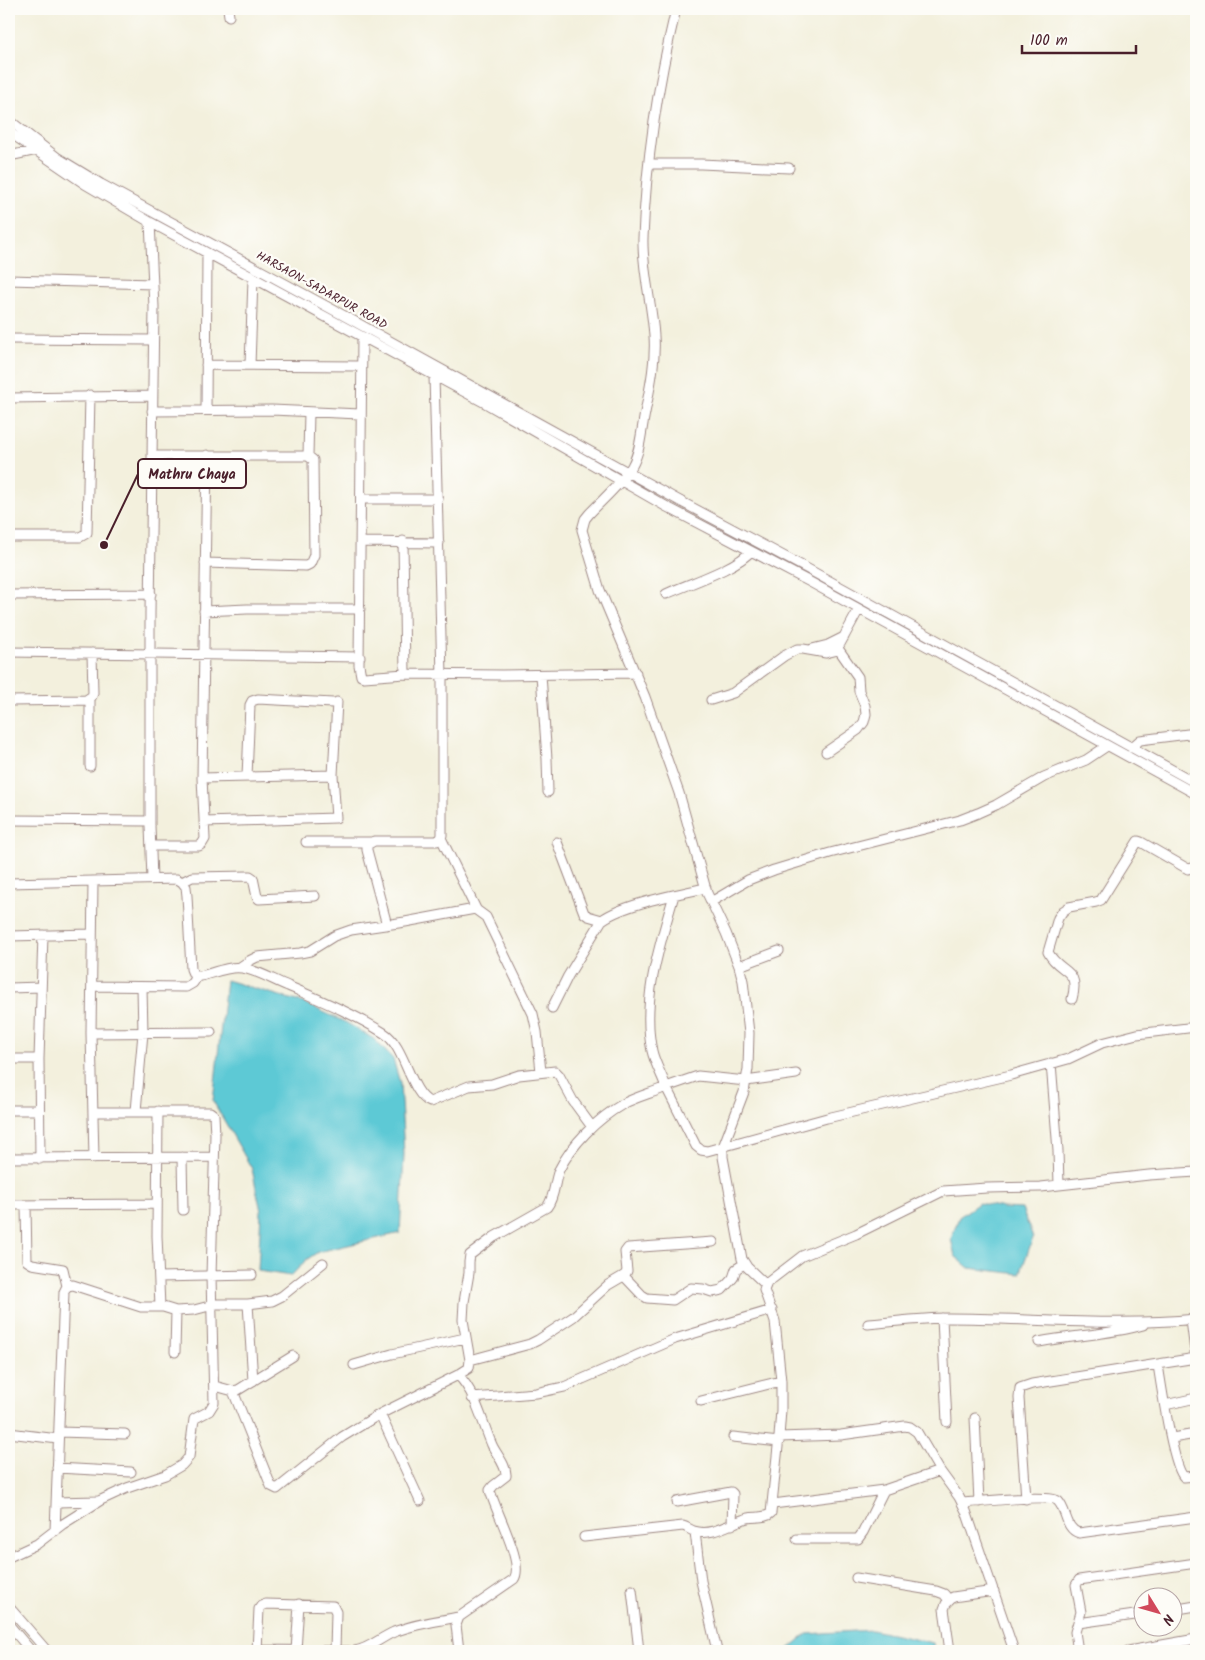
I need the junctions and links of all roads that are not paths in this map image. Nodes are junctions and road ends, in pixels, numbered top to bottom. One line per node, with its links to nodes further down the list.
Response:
1 (676, 9): 10 (street)
2 (9, 120): 4 (street, HARSAON-SADARPUR ROAD)
3 (9, 132): 6 (street, HARSAON-SADARPUR ROAD)
4 (35, 140): 6 (street); 7 (street, HARSAON-SADARPUR ROAD)
5 (9, 142): 6 (street)
6 (22, 142): 8 (street, HARSAON-SADARPUR ROAD)
7 (44, 148): 8 (street); 34 (street, HARSAON-SADARPUR ROAD)
8 (35, 151): 9 (street); 12 (street, HARSAON-SADARPUR ROAD)
9 (9, 156)
10 (650, 164): 11 (street); 34 (street)
11 (789, 168)
12 (150, 222): 13 (street, HARSAON-SADARPUR ROAD); 16 (street)
13 (207, 254): 14 (street, HARSAON-SADARPUR ROAD); 20 (street)
14 (254, 279): 17 (street, HARSAON-SADARPUR ROAD); 21 (street)
15 (9, 280): 16 (street)
16 (153, 284): 19 (street)
17 (362, 337): 22 (street); 23 (street, HARSAON-SADARPUR ROAD)
18 (9, 339): 19 (street)
19 (153, 340): 25 (street)
20 (206, 365): 21 (street); 27 (street)
21 (250, 365): 22 (street)
22 (361, 366): 30 (street)
23 (434, 376): 35 (street, HARSAON-SADARPUR ROAD); 37 (street)
24 (90, 396): 25 (street); 26 (street); 38 (street)
25 (152, 396): 28 (street)
26 (9, 398)
27 (206, 410): 28 (street); 29 (street)
28 (152, 411): 32 (street)
29 (309, 412): 30 (street); 33 (street)
30 (360, 414): 36 (street)
31 (207, 455): 32 (street); 33 (street); 43 (street)
32 (152, 456): 44 (street)
33 (308, 456): 43 (street)
34 (628, 473): 35 (street); 67 (street, HARSAON-SADARPUR ROAD)
35 (620, 480): 42 (street, HARSAON-SADARPUR ROAD); 58 (street)
36 (361, 499): 37 (street); 39 (street)
37 (438, 499): 41 (street)
38 (9, 538)
39 (361, 542): 40 (street); 47 (street)
40 (403, 542): 41 (street); 59 (street)
41 (438, 543): 60 (street)
42 (751, 551): 45 (street); 48 (street, HARSAON-SADARPUR ROAD)
43 (205, 563): 49 (street)
44 (151, 594): 46 (street); 55 (street)
45 (666, 594)
46 (9, 595)
47 (360, 609): 49 (street); 57 (street)
48 (859, 609): 50 (street); 66 (street, HARSAON-SADARPUR ROAD)
49 (204, 611): 56 (street)
50 (844, 637): 51 (street); 52 (street)
51 (837, 647): 52 (street); 68 (street)
52 (807, 650): 63 (street)
53 (9, 652): 54 (street)
54 (92, 653): 55 (street); 62 (street)
55 (151, 653): 56 (street); 78 (street)
56 (204, 654): 57 (street); 73 (street)
57 (360, 658): 59 (street)
58 (636, 673): 61 (street); 90 (street)
59 (405, 674): 60 (street)
60 (442, 675): 61 (street); 80 (street)
61 (541, 675): 75 (street)
62 (92, 696): 64 (street); 70 (street)
63 (711, 700)
64 (9, 701)
65 (1196, 733): 67 (street)
66 (1107, 746): 69 (street, HARSAON-SADARPUR ROAD); 93 (street)
67 (1133, 749): 69 (street); 74 (street, HARSAON-SADARPUR ROAD)
68 (826, 752)
69 (1130, 758): 76 (street, HARSAON-SADARPUR ROAD)
70 (90, 766)
71 (333, 775): 72 (street); 72 (street); 79 (street)
72 (247, 777): 73 (street)
73 (202, 778): 79 (street)
74 (1196, 783)
75 (548, 792)
76 (1196, 794)
77 (9, 820): 78 (street)
78 (150, 820): 84 (street)
79 (204, 822): 84 (street)
80 (441, 838): 82 (street); 94 (street)
81 (306, 842): 82 (street)
82 (370, 842): 96 (street)
83 (558, 842): 95 (street)
84 (150, 846): 86 (street)
85 (1196, 867): 108 (street)
86 (152, 879): 87 (street); 88 (street)
87 (93, 882): 89 (street); 97 (street)
88 (182, 882): 91 (street); 103 (street)
89 (9, 883)
90 (706, 888): 92 (street); 93 (street)
91 (315, 896)
92 (674, 896): 95 (street); 120 (street)
93 (711, 902): 101 (street)
94 (476, 909): 96 (street); 117 (street)
95 (602, 920): 109 (street)
96 (387, 925): 102 (street)
97 (92, 934): 98 (street); 104 (street)
98 (43, 935): 99 (street); 105 (street)
99 (9, 936)
100 (780, 951): 101 (street)
101 (739, 966): 119 (street)
102 (240, 967): 103 (street); 117 (street)
103 (197, 977): 106 (street)
104 (92, 986): 106 (street); 112 (street)
105 (41, 987): 107 (street); 115 (street)
106 (142, 987): 113 (street)
107 (9, 988)
108 (1072, 999)
109 (552, 1008)
110 (1196, 1027): 116 (street)
111 (211, 1032): 113 (street)
112 (92, 1033): 113 (street); 125 (street)
113 (143, 1033): 123 (street)
114 (9, 1059): 115 (street)
115 (39, 1059): 122 (street)
116 (1050, 1063): 127 (street); 135 (street)
117 (541, 1072): 126 (street)
118 (796, 1074): 119 (street)
119 (746, 1081): 120 (street); 127 (street)
120 (666, 1087): 126 (street); 127 (street)
121 (9, 1110): 122 (street)
122 (39, 1110): 132 (street)
123 (136, 1111): 124 (street); 125 (street)
124 (158, 1111): 128 (street); 130 (street)
125 (93, 1112): 133 (street)
126 (592, 1127): 158 (street)
127 (723, 1147): 142 (street)
128 (157, 1157): 129 (street); 133 (street); 136 (street)
129 (182, 1157): 130 (street); 139 (street)
130 (214, 1157): 144 (street)
131 (9, 1158): 132 (street)
132 (40, 1158): 133 (street)
133 (94, 1158)
134 (1196, 1172): 135 (street)
135 (1059, 1185): 147 (street)
136 (157, 1204): 138 (street); 146 (street)
137 (9, 1206): 138 (street)
138 (26, 1206): 148 (street)
139 (183, 1210)
140 (713, 1242): 145 (street)
141 (323, 1263): 149 (street)
142 (744, 1264): 145 (street); 147 (street)
143 (252, 1275): 144 (street)
144 (211, 1276): 146 (street); 150 (street)
145 (624, 1276): 163 (street)
146 (159, 1277): 151 (street)
147 (766, 1285): 152 (street)
148 (66, 1286): 151 (street); 181 (street)
149 (248, 1304): 150 (street); 167 (street)
150 (211, 1305): 153 (street); 169 (street)
151 (160, 1307): 153 (street)
152 (772, 1310): 168 (street); 171 (street)
153 (176, 1311): 160 (street)
154 (942, 1318): 156 (street); 157 (street); 177 (street)
155 (1194, 1319): 156 (street); 162 (street)
156 (1151, 1322): 159 (street)
157 (868, 1324)
158 (466, 1338): 163 (street); 164 (street)
159 (1039, 1342)
160 (175, 1352)
161 (293, 1356): 167 (street)
162 (1196, 1358): 165 (street)
163 (470, 1360): 166 (street)
164 (354, 1365)
165 (1158, 1365): 174 (street); 190 (street)
166 (458, 1375): 171 (street); 175 (street)
167 (253, 1381): 170 (street)
168 (781, 1381): 173 (street); 184 (street)
169 (215, 1386): 170 (street); 191 (street)
170 (233, 1391): 175 (street)
171 (472, 1398): 215 (street)
172 (1196, 1398): 174 (street)
173 (701, 1401)
174 (1165, 1405): 183 (street)
175 (380, 1414): 192 (street)
176 (974, 1418): 195 (street)
177 (947, 1422)
178 (9, 1433): 181 (street)
179 (125, 1434): 181 (street)
180 (1196, 1434): 183 (street)
181 (58, 1436): 185 (street)
182 (733, 1437): 184 (street)
183 (1172, 1438): 188 (street)
184 (779, 1439): 186 (street); 197 (street)
185 (57, 1468): 187 (street); 193 (street)
186 (940, 1471): 189 (street); 196 (street)
187 (131, 1472)
188 (1196, 1476)
189 (884, 1490): 197 (street); 203 (street)
190 (1026, 1498): 195 (street); 198 (street)
191 (100, 1500): 193 (street); 200 (street)
192 (420, 1501)
193 (56, 1502): 200 (street)
194 (677, 1502): 199 (street)
195 (979, 1502): 196 (street)
196 (962, 1503): 208 (street)
197 (773, 1504): 199 (street)
198 (1196, 1517)
199 (732, 1525): 201 (street)
200 (55, 1531): 204 (street)
201 (695, 1532): 202 (street); 228 (street)
202 (584, 1537)
203 (797, 1539)
204 (9, 1557)
205 (1196, 1563): 216 (street)
206 (856, 1578): 209 (street)
207 (632, 1590): 227 (street)
208 (994, 1591): 209 (street); 230 (street)
209 (949, 1600): 229 (street)
210 (299, 1604): 219 (street); 222 (street); 223 (street)
211 (1196, 1606): 213 (street)
212 (9, 1608): 221 (street)
213 (1182, 1608)
214 (1132, 1615): 216 (street)
215 (459, 1617): 225 (street); 226 (street)
216 (1078, 1623): 231 (street)
217 (9, 1625): 220 (street)
218 (1196, 1639): 232 (street)
219 (296, 1650): 222 (street); 223 (street)
220 (31, 1651)
221 (47, 1651)
222 (257, 1651)
223 (335, 1651): 224 (street)
224 (349, 1651)
225 (355, 1651)
226 (459, 1651)
227 (639, 1651)
228 (717, 1651)
229 (950, 1651)
230 (1014, 1651)
231 (1078, 1651)
232 (1128, 1651)

